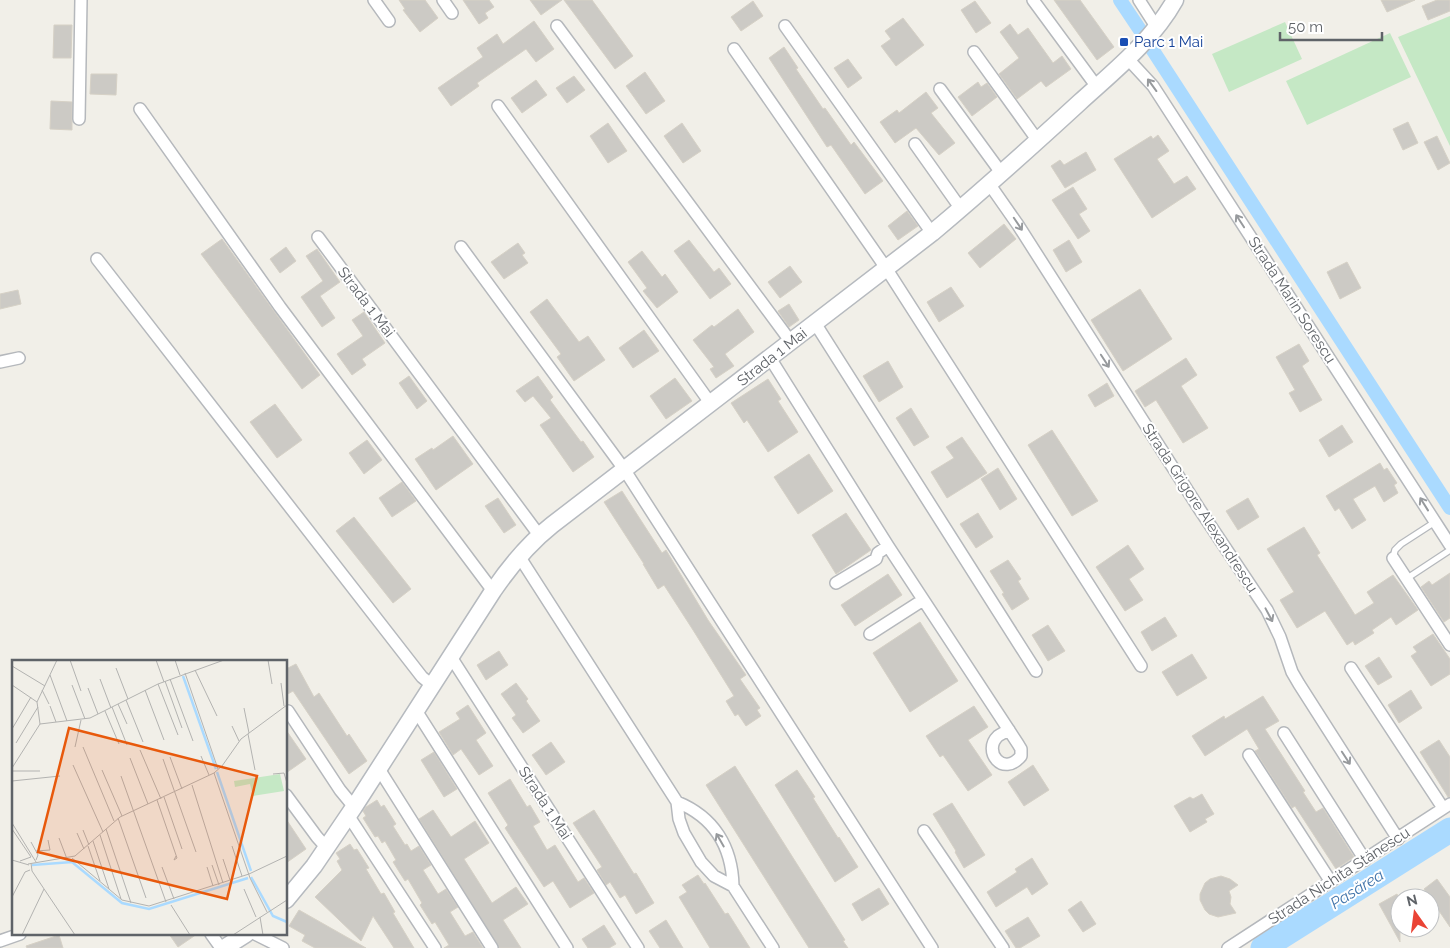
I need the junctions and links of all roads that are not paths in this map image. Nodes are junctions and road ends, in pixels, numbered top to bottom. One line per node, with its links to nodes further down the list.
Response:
1 (81, 0): 19 (street)
2 (374, 0): 8 (street)
3 (443, 0): 7 (street)
4 (1034, 0): 15 (street)
5 (1139, 0): 11 (street)
6 (1175, 0): 11 (street, Strada 1 Mai)
7 (452, 13)
8 (389, 21)
9 (557, 26): 30 (street)
10 (785, 26): 24 (street)
11 (1157, 28): 14 (street, Strada 1 Mai)
12 (734, 49): 28 (street)
13 (974, 52): 20 (street)
14 (1128, 59): 15 (street, Strada 1 Mai); 36 (street, Strada Marin Sorescu, one-way to 14)
15 (1097, 87): 20 (street, Strada 1 Mai)
16 (940, 89): 22 (street)
17 (498, 106): 34 (street)
18 (140, 109): 45 (street)
19 (79, 119)
20 (1038, 141): 22 (street, Strada 1 Mai)
21 (915, 144): 23 (street)
22 (996, 180): 23 (street, Strada 1 Mai); 65 (street, Strada Grigore Alexandrescu, one-way to 65)
23 (961, 209): 24 (street, Strada 1 Mai)
24 (932, 233): 28 (street, Strada 1 Mai)
25 (318, 237): 37 (street, Strada 1 Mai)
26 (461, 247): 35 (street)
27 (97, 259): 53 (street)
28 (886, 268): 29 (street, Strada 1 Mai); 50 (street)
29 (816, 323): 30 (street, Strada 1 Mai); 52 (street)
30 (790, 342): 32 (street, Strada 1 Mai)
31 (19, 358): 33 (street)
32 (770, 358): 34 (street, Strada 1 Mai); 39 (street)
33 (0, 362)
34 (710, 404): 35 (street, Strada 1 Mai)
35 (624, 469): 37 (street, Strada 1 Mai); 83 (street)
36 (1435, 522): 38 (street, Strada Marin Sorescu); 42 (lane)
37 (539, 535): 41 (street, Strada 1 Mai)
38 (1450, 545)
39 (888, 546): 44 (street); 46 (street)
40 (1450, 550): 43 (lane)
41 (519, 556): 45 (street, Strada 1 Mai); 61 (street)
42 (1393, 558): 43 (street)
43 (1406, 579): 48 (street)
44 (836, 583)
45 (493, 591): 49 (street, Strada 1 Mai)
46 (923, 600): 47 (street); 56 (street)
47 (870, 634)
48 (1450, 645)
49 (452, 657): 53 (street, Strada 1 Mai); 81 (street, Strada 1 Mai)
50 (1141, 666)
51 (1352, 668): 62 (street)
52 (1036, 671)
53 (433, 686): 55 (street, Strada 1 Mai)
54 (288, 711): 63 (street)
55 (417, 712): 59 (street, Strada 1 Mai); 80 (street)
56 (1008, 730)
57 (1284, 733): 67 (street)
58 (1249, 755): 68 (street)
59 (379, 769): 63 (street, Strada 1 Mai); 79 (street)
60 (288, 798): 66 (street)
61 (677, 802): 69 (street); 69 (street, one-way to 61)
62 (1447, 806): 65 (street, Strada Nichita Stănescu)
63 (351, 811): 66 (street, Strada 1 Mai); 78 (street)
64 (924, 831): 84 (street)
65 (1398, 839): 67 (street, Strada Nichita Stănescu)
66 (326, 847): 70 (street, Strada 1 Mai)
67 (1365, 860): 68 (street, Strada Nichita Stănescu)
68 (1331, 882): 85 (street, Strada Nichita Stănescu)
69 (733, 886): 82 (street)
70 (288, 898)
71 (14, 936): 75 (street)
72 (213, 936): 76 (street)
73 (243, 936): 76 (street)
74 (260, 936): 77 (street)
75 (0, 941)
76 (222, 948)
77 (283, 948)
78 (435, 948)
79 (492, 948)
80 (567, 948)
81 (638, 948)
82 (773, 948)
83 (932, 948)
84 (1003, 948)
85 (1228, 948)

